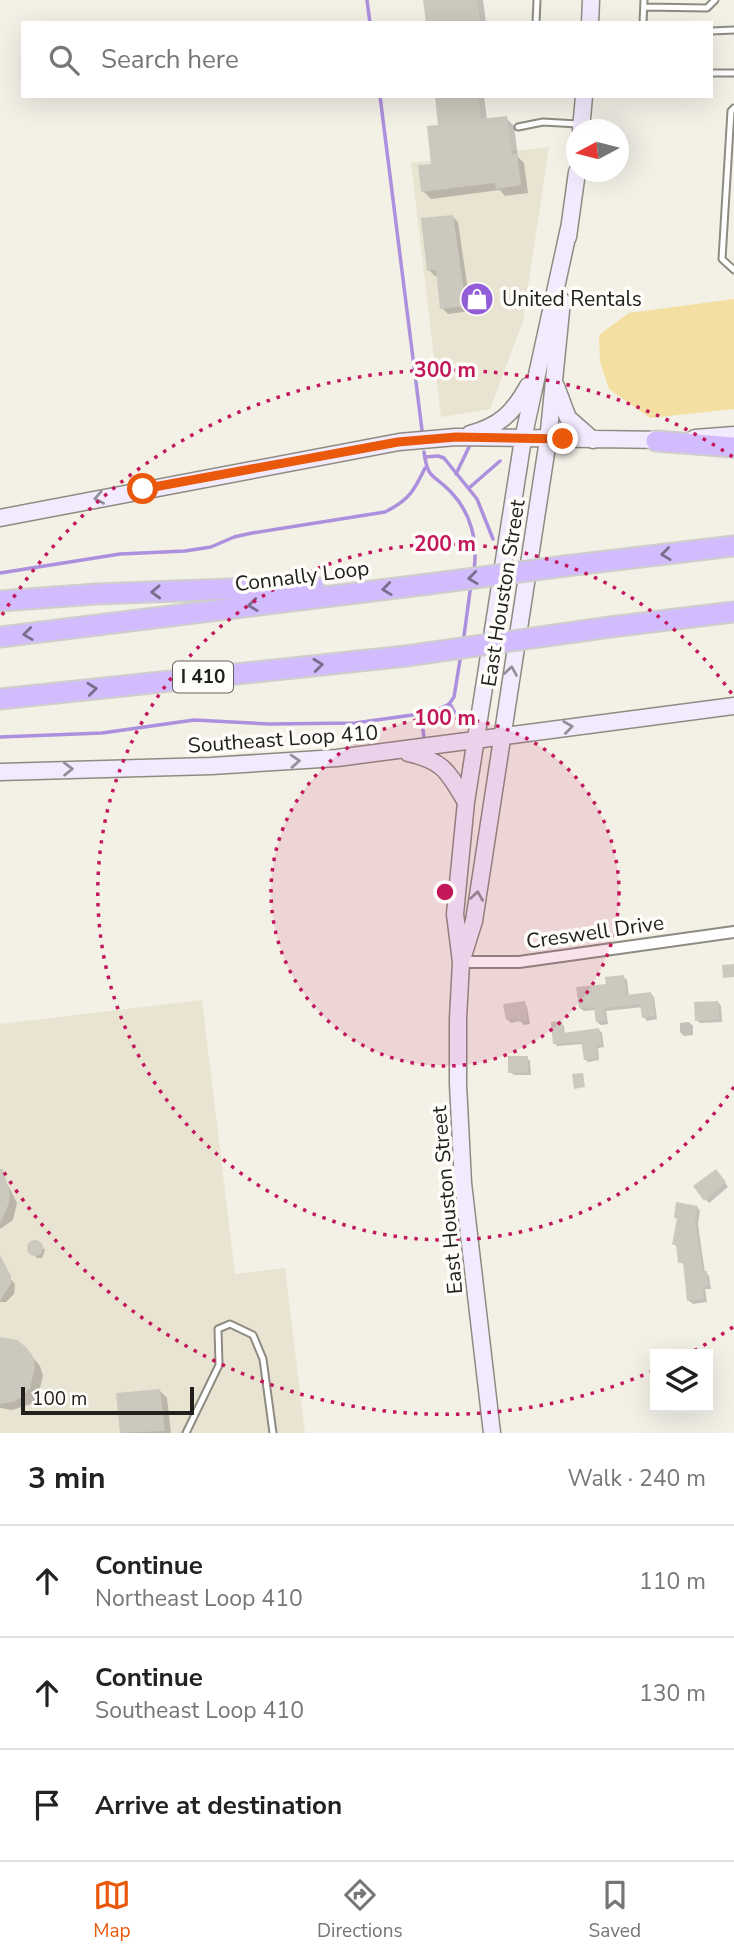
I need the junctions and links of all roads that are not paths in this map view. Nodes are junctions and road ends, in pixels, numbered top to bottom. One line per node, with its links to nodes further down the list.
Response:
1 (537, 0): 6 (lane)
2 (591, 0): 7 (main road)
3 (644, 0): 5 (lane)
4 (715, 0): 5 (lane)
5 (643, 7): 8 (lane)
6 (536, 21)
7 (590, 21)
8 (643, 21)
9 (734, 30): 10 (lane)
10 (713, 31)
11 (713, 73): 12 (lane)
12 (734, 73)
13 (584, 98): 15 (main road)
14 (734, 108): 20 (lane)
15 (582, 119)
16 (566, 125): 17 (lane)
17 (518, 127)
18 (576, 182): 19 (main road, East Houston Street)
19 (569, 228): 21 (main road, East Houston Street); 22 (main road, East Houston Street)
20 (734, 270)
21 (538, 368): 24 (main road); 25 (main road, East Houston Street)
22 (554, 379): 26 (main road, East Houston Street); 27 (main road)
23 (734, 435): 28 (main road)
24 (456, 437): 25 (main road); 30 (main road, one-way to 30)
25 (523, 439): 26 (main road); 39 (main road, East Houston Street)
26 (548, 440): 27 (main road); 38 (main road, East Houston Street, one-way to 26)
27 (593, 440): 28 (main road)
28 (656, 441): 29 (highway)
29 (734, 447)
30 (0, 518)
31 (734, 546): 32 (highway, Connally Loop, one-way to 32, bridge)
32 (345, 594): 33 (highway, one-way to 33); 35 (highway, Connally Loop, one-way to 35)
33 (0, 601)
34 (734, 612): 36 (highway, I 410, one-way to 34, bridge)
35 (0, 637)
36 (0, 699)
37 (734, 706): 38 (main road, Southeast Loop 410, one-way to 37)
38 (501, 736): 39 (main road, Southeast Loop 410); 44 (main road, East Houston Street, one-way to 38)
39 (476, 739): 40 (main road, Southeast Loop 410); 42 (main road, East Houston Street)
40 (398, 752): 41 (main road, Southeast Loop 410, one-way to 40); 42 (main road)
41 (0, 772)
42 (466, 802): 44 (main road, East Houston Street)
43 (734, 932): 44 (street, Creswell Drive)
44 (461, 962): 47 (main road, East Houston Street)
45 (186, 1433): 46 (lane)
46 (273, 1433)
47 (492, 1433)

